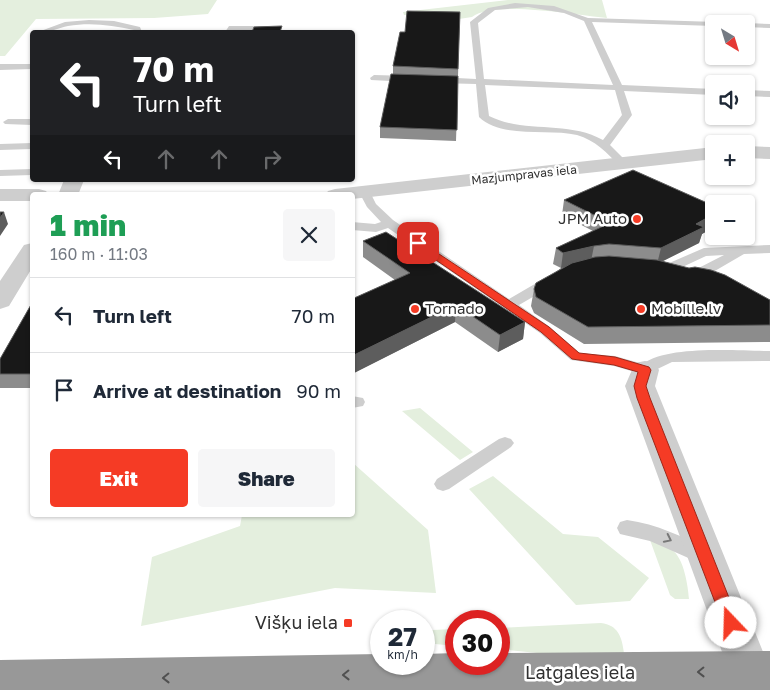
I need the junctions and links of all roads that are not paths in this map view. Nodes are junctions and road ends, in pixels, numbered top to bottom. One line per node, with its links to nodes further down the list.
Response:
1 (587, 20): 2 (lane); 12 (lane); 13 (lane)
2 (705, 24)
3 (755, 26): 4 (lane)
4 (770, 26)
5 (267, 28): 8 (lane)
6 (47, 30): 7 (lane)
7 (138, 30)
8 (230, 30)
9 (0, 67): 10 (lane)
10 (30, 67)
11 (374, 78): 12 (lane)
12 (479, 81): 13 (lane); 19 (lane)
13 (619, 89): 14 (lane); 19 (lane)
14 (705, 92)
15 (755, 93): 16 (lane)
16 (770, 94)
17 (8, 122): 18 (lane)
18 (30, 122)
19 (605, 145): 25 (lane)
20 (0, 146): 21 (lane)
21 (30, 146)
22 (755, 152): 23 (street)
23 (770, 153)
24 (705, 154): 25 (street, Mazjumpravas iela)
25 (624, 164): 28 (street, Mazjumpravas iela)
26 (30, 172): 27 (lane)
27 (0, 173)
28 (365, 192): 29 (street, Mazjumpravas iela); 32 (lane)
29 (355, 193)
30 (0, 194): 31 (street)
31 (30, 195)
32 (389, 223): 33 (lane); 41 (lane)
33 (355, 226)
34 (743, 249): 35 (lane); 37 (lane); 37 (lane)
35 (770, 249)
36 (30, 253): 40 (street)
37 (702, 273): 39 (lane)
38 (563, 274): 41 (lane)
39 (719, 282)
40 (0, 301)
41 (509, 305): 43 (lane)
42 (770, 356): 43 (lane)
43 (645, 370): 47 (street)
44 (505, 443): 45 (lane)
45 (443, 484)
46 (627, 528): 47 (lane, one-way to 47)
47 (706, 558): 48 (street)
48 (760, 671): 50 (highway, Latgales iela, one-way to 50)
49 (0, 680): 50 (highway, Latgales iela, one-way to 49)
50 (202, 684)

